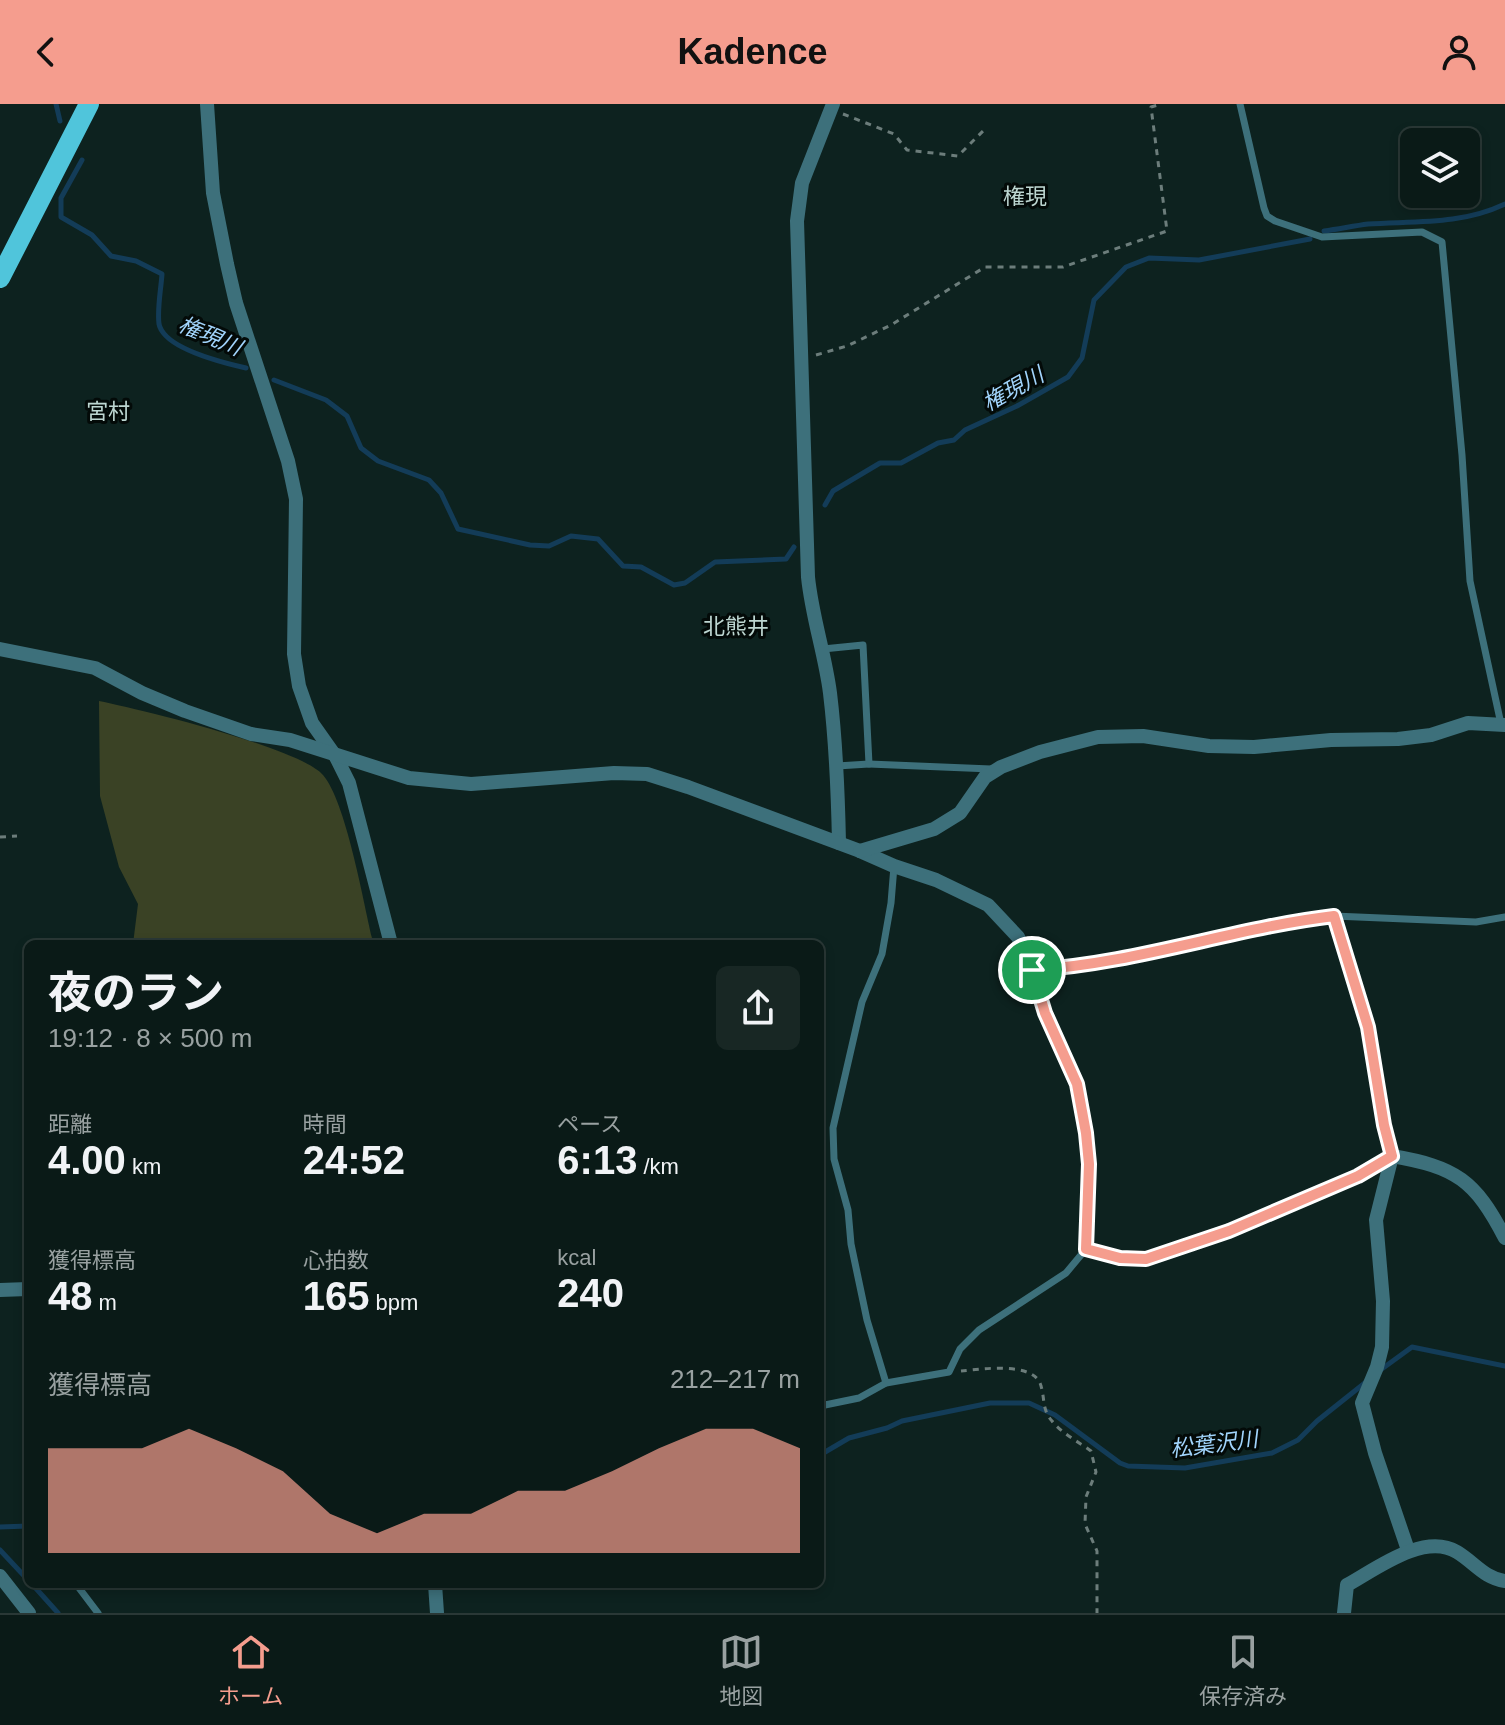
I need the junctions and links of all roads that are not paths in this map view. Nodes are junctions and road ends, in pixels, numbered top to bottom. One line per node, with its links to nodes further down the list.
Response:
1 (89, 104): 5 (main road)
2 (207, 104): 9 (street)
3 (1240, 104): 8 (lane)
4 (833, 106): 7 (street)
5 (2, 270)
6 (0, 649): 9 (street)
7 (821, 650): 10 (lane); 11 (street)
8 (1503, 724): 12 (street)
9 (336, 757): 13 (street); 18 (street)
10 (869, 764): 11 (lane); 12 (lane)
11 (837, 766): 13 (street)
12 (996, 770): 14 (street)
13 (839, 843): 14 (street)
14 (860, 851): 15 (street)
15 (894, 866): 19 (street); 25 (lane)
16 (1334, 916): 17 (lane); 19 (street); 20 (street)
17 (1505, 917)
18 (390, 940)
19 (1032, 970): 22 (street)
20 (1392, 1156): 21 (street); 22 (street); 27 (street)
21 (1505, 1238)
22 (1086, 1249): 25 (lane)
23 (24, 1289): 24 (street)
24 (0, 1290)
25 (886, 1383): 26 (lane)
26 (824, 1405)
27 (1408, 1550): 29 (street); 35 (street)
28 (0, 1576): 32 (street)
29 (1505, 1581)
30 (79, 1588): 33 (lane)
31 (435, 1588): 34 (street)
32 (29, 1613)
33 (98, 1613)
34 (437, 1613)
35 (1344, 1613)

